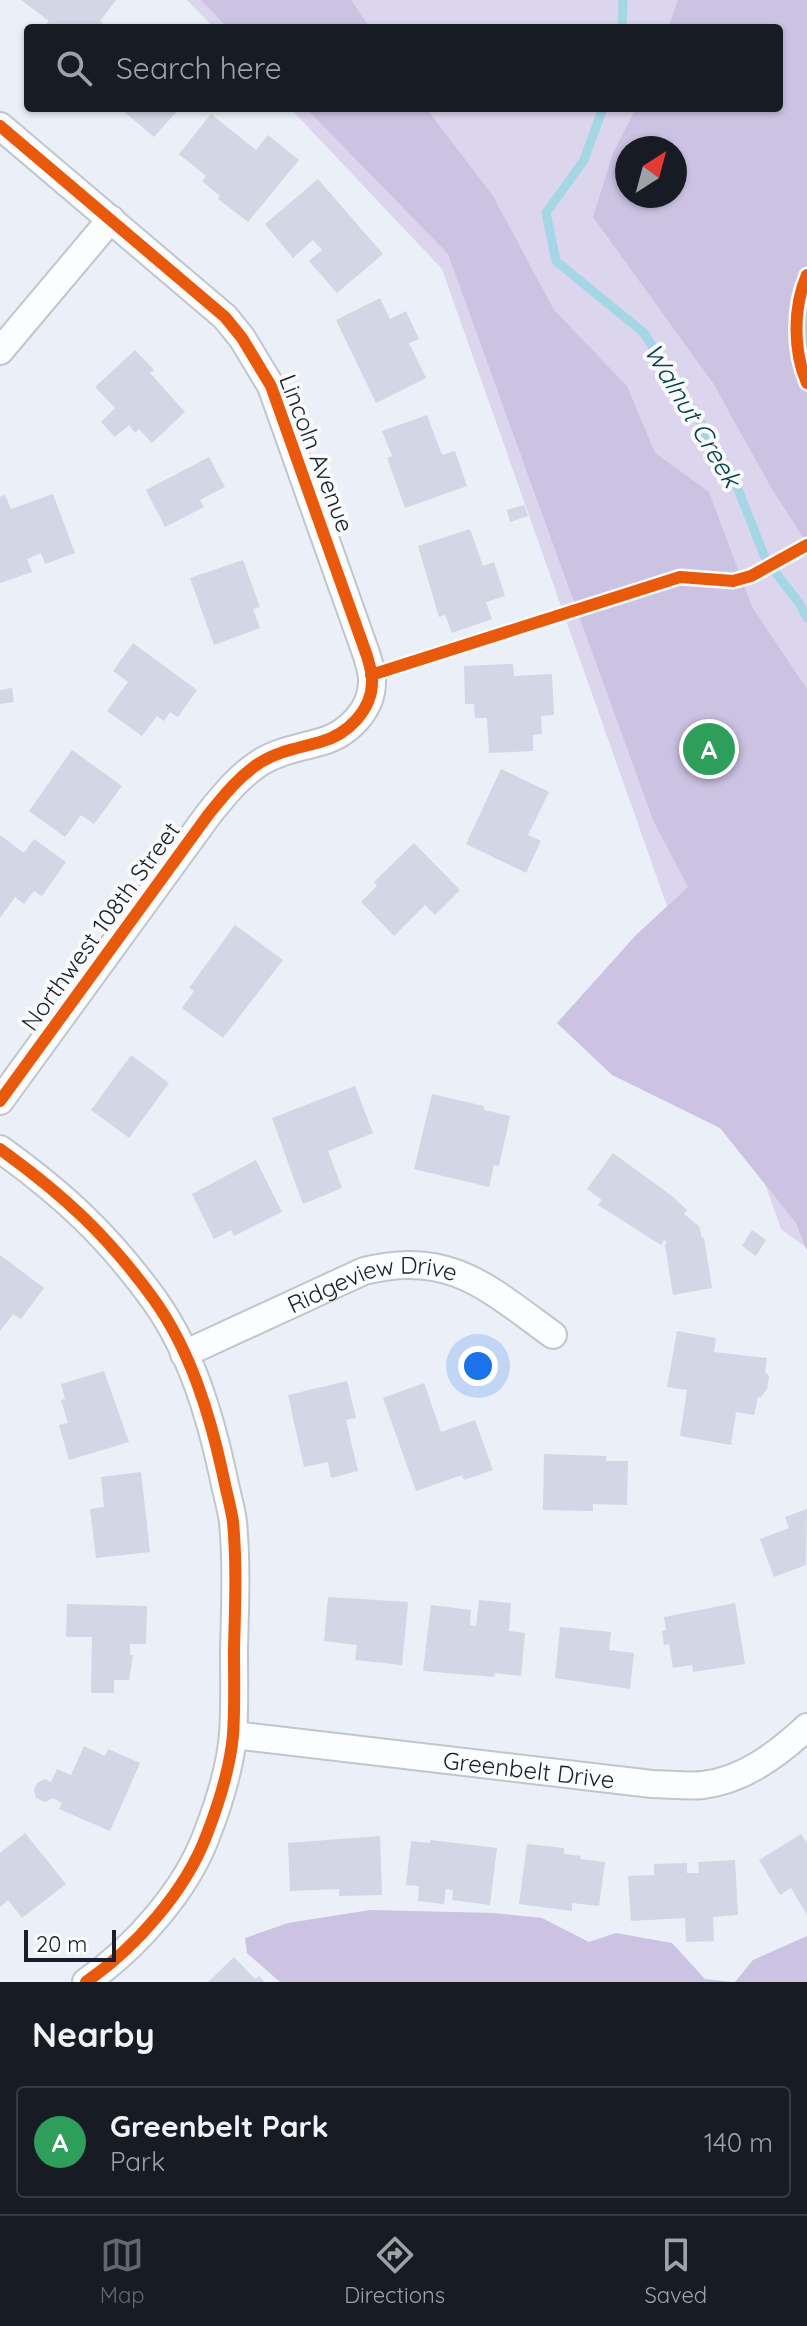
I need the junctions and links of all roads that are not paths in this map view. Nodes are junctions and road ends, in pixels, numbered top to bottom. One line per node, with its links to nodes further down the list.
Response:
1 (0, 126): 2 (street, Lincoln Avenue)
2 (111, 219): 3 (street); 4 (street, Lincoln Avenue)
3 (0, 351)
4 (208, 815): 5 (street, Northwest 108th Street)
5 (0, 1101)
6 (0, 1149): 8 (street)
7 (553, 1335): 8 (street, Ridgeview Drive)
8 (184, 1354): 10 (street)
9 (807, 1727): 10 (street, Greenbelt Drive)
10 (233, 1735): 11 (street)
11 (86, 1982)

